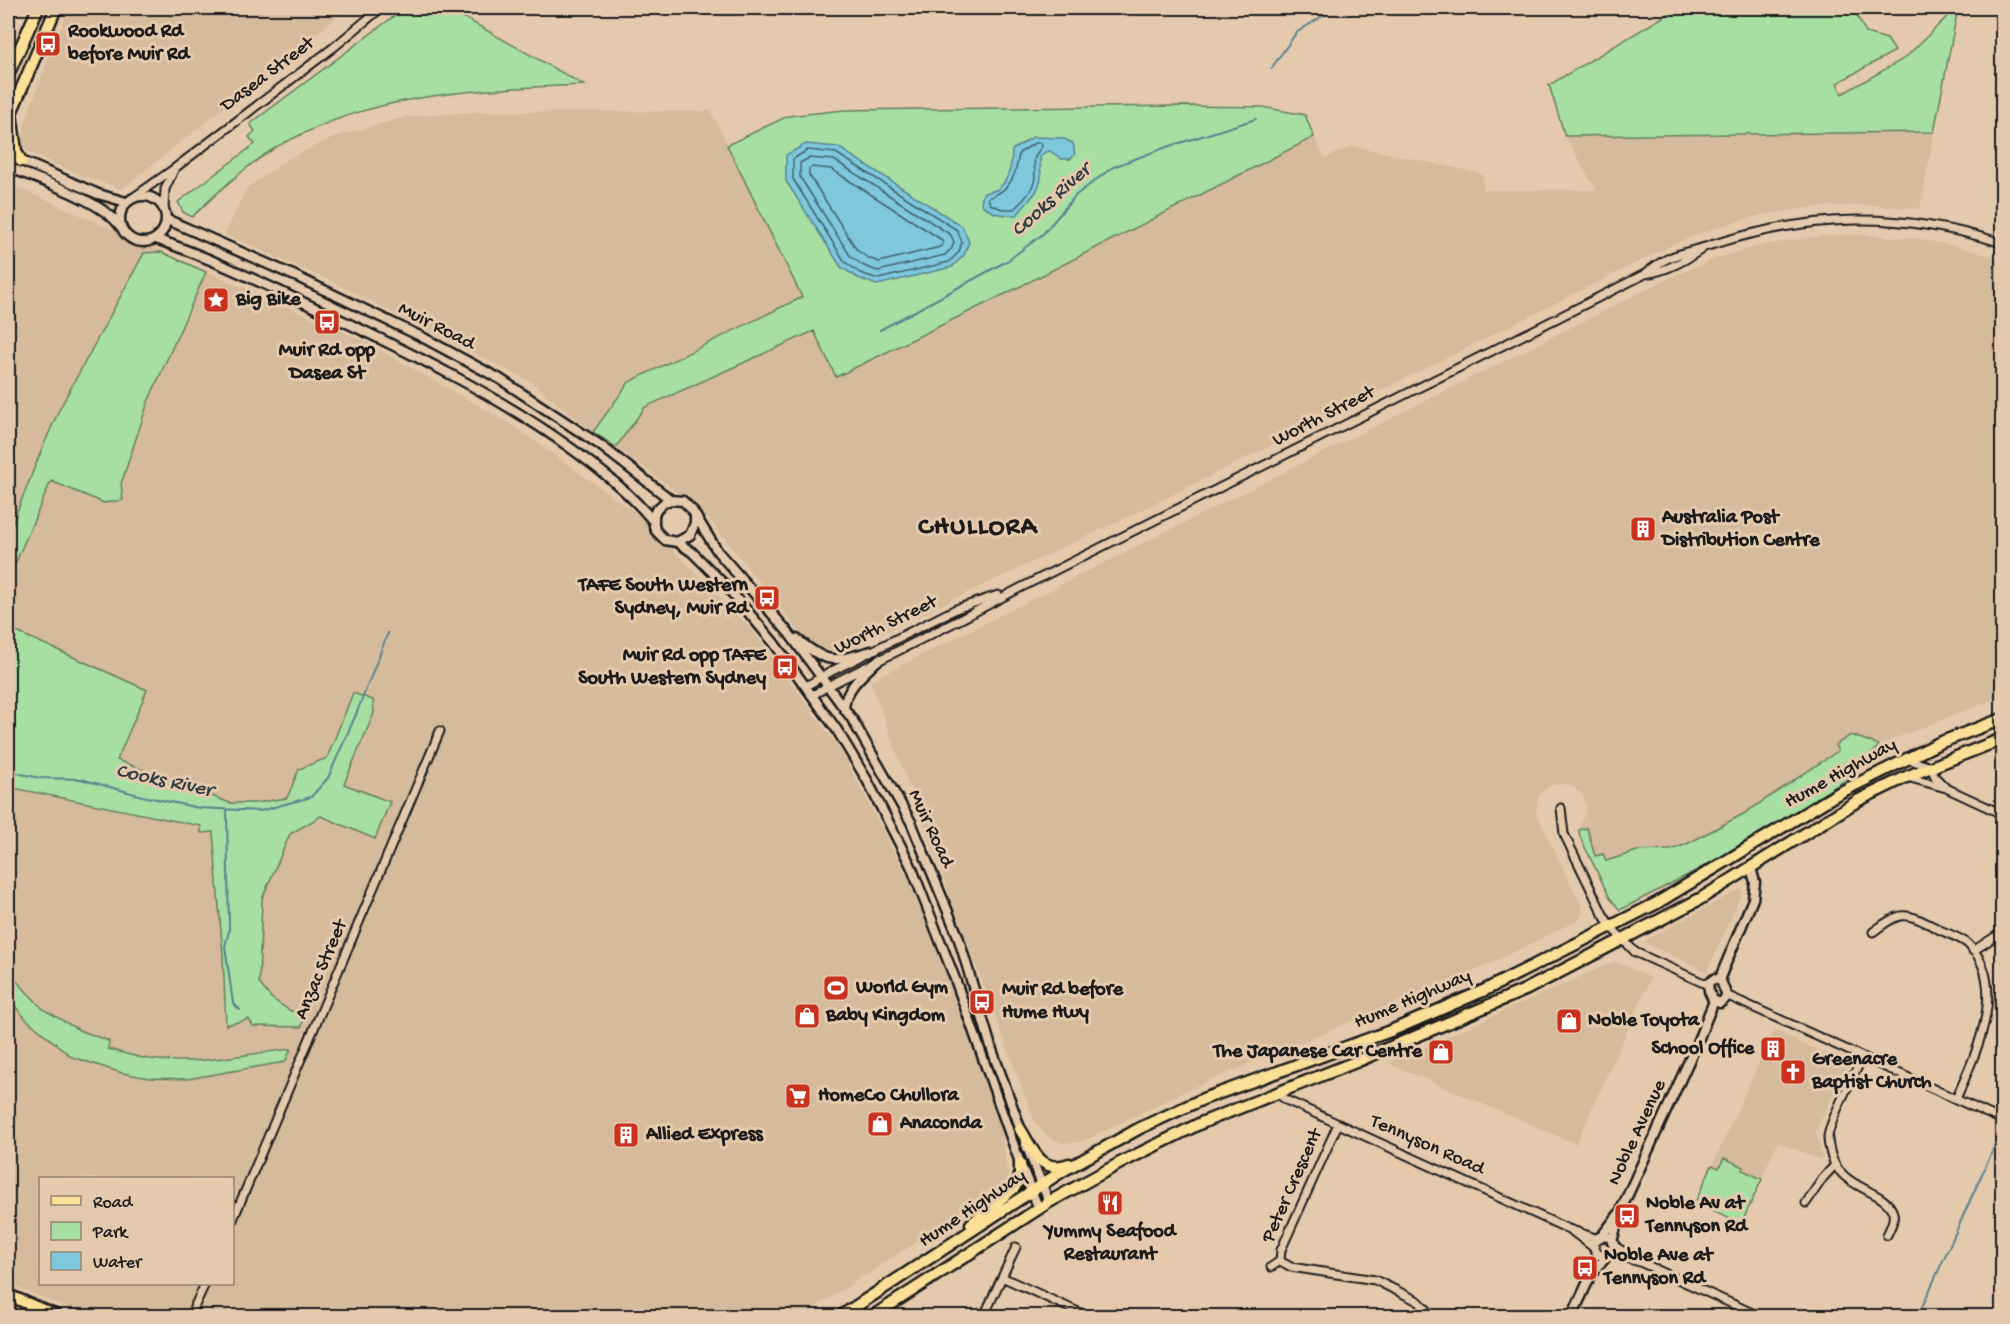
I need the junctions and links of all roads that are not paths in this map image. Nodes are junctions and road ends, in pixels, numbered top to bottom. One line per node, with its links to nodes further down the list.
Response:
1 (38, 8): 4 (main road)
2 (56, 8): 5 (main road)
3 (381, 8): 9 (street, Dasea Street)
4 (8, 75)
5 (9, 116): 7 (main road)
6 (8, 155): 7 (street)
7 (21, 161): 10 (street)
8 (8, 167): 13 (street)
9 (175, 168): 10 (street, Dasea Street); 11 (street)
10 (128, 200): 11 (street); 13 (street)
11 (164, 209): 12 (street)
12 (166, 219): 14 (street); 16 (street, Muir Road)
13 (120, 226): 14 (street)
14 (160, 240): 18 (street, Muir Road)
15 (2002, 243): 20 (street, Worth Street)
16 (671, 500): 17 (street); 18 (street)
17 (695, 516): 19 (street); 21 (street, Muir Road)
18 (653, 521): 19 (street)
19 (677, 542): 25 (street, Muir Road)
20 (1017, 589): 22 (street, Worth Street); 23 (street, Worth Street)
21 (788, 632): 22 (street); 24 (street, Muir Road)
22 (871, 651): 24 (street, Worth Street)
23 (879, 659): 26 (street, Worth Street); 28 (street)
24 (821, 677): 25 (street, Worth Street); 26 (street, Muir Road)
25 (806, 686): 27 (street, Muir Road)
26 (828, 686): 27 (street, Worth Street); 28 (street, Muir Road)
27 (813, 695): 55 (street, Muir Road)
28 (844, 707): 53 (street, Muir Road)
29 (2002, 719): 32 (main road, Hume Highway)
30 (440, 731): 63 (street, Anzac Street)
31 (2002, 739): 33 (main road, Hume Highway)
32 (1905, 759): 33 (street); 39 (main road, Hume Highway)
33 (1931, 767): 34 (main road, Hume Highway); 35 (street)
34 (1906, 777): 35 (street); 38 (main road, Hume Highway)
35 (1946, 788): 37 (street)
36 (1561, 808): 39 (street)
37 (2002, 814)
38 (1751, 868): 42 (main road, Hume Highway); 44 (street)
39 (1611, 927): 42 (street); 54 (main road, Hume Highway)
40 (1873, 932): 43 (street)
41 (1996, 936): 43 (street)
42 (1621, 939): 45 (street); 49 (main road, Hume Highway)
43 (1973, 951): 50 (street)
44 (1719, 980): 45 (street); 46 (street)
45 (1708, 985): 47 (street)
46 (1726, 995): 47 (street); 48 (street)
47 (1714, 1001): 62 (street, Noble Avenue)
48 (1863, 1057): 50 (street); 56 (street)
49 (1277, 1093): 52 (street, Tennyson Road); 59 (main road, Hume Highway)
50 (1956, 1099): 51 (street)
51 (2002, 1120)
52 (1338, 1124): 64 (street, Tennyson Road); 72 (street, Peter Crescent)
53 (1020, 1129): 54 (main road); 57 (street, Muir Road)
54 (1088, 1156): 57 (main road, Hume Highway)
55 (1020, 1163): 58 (street, Muir Road); 69 (main road)
56 (1834, 1166): 60 (street); 65 (street)
57 (1041, 1185): 58 (main road, Hume Highway); 59 (street, Muir Road)
58 (1031, 1192): 61 (street, Muir Road); 69 (main road, Hume Highway)
59 (1049, 1202): 61 (main road, Hume Highway)
60 (1806, 1203)
61 (1039, 1209): 82 (main road, Hume Highway)
62 (1620, 1212): 66 (street, Noble Avenue); 67 (street, Noble Avenue)
63 (234, 1217)
64 (1566, 1228): 66 (street, Tennyson Road); 70 (street, Tennyson Road)
65 (1887, 1235)
66 (1599, 1238): 67 (street); 70 (street)
67 (1613, 1243): 71 (street); 73 (street)
68 (1016, 1247): 76 (street)
69 (945, 1249): 81 (main road, Hume Highway)
70 (1595, 1249): 71 (street); 75 (street)
71 (1608, 1255): 73 (street); 75 (street)
72 (1280, 1261): 74 (street, Peter Crescent); 85 (street, Peter Crescent)
73 (1640, 1262): 87 (street)
74 (1271, 1267)
75 (1591, 1275): 86 (street)
76 (1002, 1277): 83 (street); 84 (street)
77 (205, 1285): 80 (street)
78 (8, 1295): 79 (main road)
79 (57, 1317)
80 (190, 1317)
81 (841, 1317)
82 (873, 1317)
83 (984, 1317)
84 (1087, 1317)
85 (1433, 1317)
86 (1572, 1317)
87 (1759, 1317)

